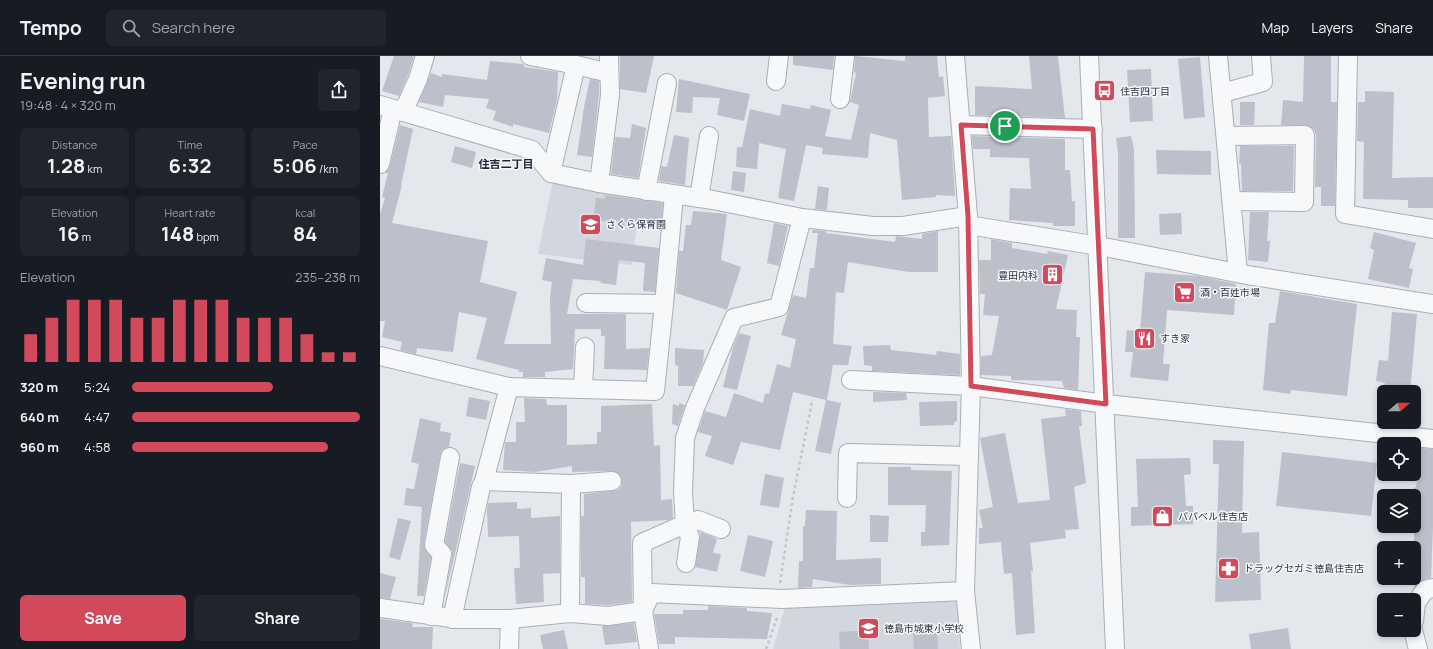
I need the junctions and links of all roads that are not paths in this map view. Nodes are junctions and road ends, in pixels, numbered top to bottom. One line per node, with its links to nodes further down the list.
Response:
1 (425, 56): 16 (street)
2 (530, 56): 10 (street)
3 (779, 56): 12 (street)
4 (845, 56): 15 (street)
5 (955, 56): 17 (street)
6 (1089, 56): 18 (street)
7 (1218, 56): 14 (street)
8 (1261, 56): 14 (street)
9 (1348, 56): 30 (street)
10 (576, 65): 11 (street); 22 (street)
11 (609, 65): 23 (street)
12 (776, 82)
13 (667, 84): 24 (street)
14 (1222, 93): 20 (street)
15 (840, 99)
16 (392, 109): 21 (street); 22 (street)
17 (961, 125): 18 (street); 29 (street)
18 (1093, 129): 31 (street)
19 (709, 136): 26 (street)
20 (1226, 136): 27 (street); 27 (street)
21 (380, 164)
22 (551, 173): 23 (street)
23 (599, 183): 24 (street)
24 (646, 191): 25 (street)
25 (674, 195): 26 (street); 34 (street)
26 (699, 198): 28 (street)
27 (1232, 201): 32 (street)
28 (802, 218): 29 (street); 50 (street)
29 (968, 220): 31 (street); 39 (street)
30 (1433, 229)
31 (1099, 246): 32 (street); 42 (street)
32 (1238, 273): 35 (street)
33 (586, 303): 34 (street)
34 (664, 304): 41 (street)
35 (1433, 304)
36 (585, 347): 41 (street)
37 (380, 356): 40 (street)
38 (851, 380): 39 (street)
39 (971, 386): 42 (street); 44 (street)
40 (509, 387): 41 (street); 46 (street)
41 (583, 389)
42 (1106, 404): 43 (street); 66 (street)
43 (1433, 439)
44 (968, 456): 49 (street); 54 (street)
45 (450, 457): 59 (street)
46 (484, 481): 48 (street); 60 (street)
47 (612, 481): 48 (street)
48 (571, 484): 58 (street)
49 (847, 498)
50 (685, 524): 51 (street); 52 (street); 57 (street)
51 (721, 529)
52 (686, 563)
53 (1433, 588): 55 (street)
54 (965, 591): 57 (street); 65 (street)
55 (1421, 596)
56 (380, 608): 59 (street)
57 (643, 611): 58 (street); 64 (street)
58 (570, 613): 61 (street)
59 (431, 616): 60 (street)
60 (452, 619): 61 (street)
61 (510, 619): 63 (street)
62 (1415, 637): 67 (street)
63 (509, 649)
64 (649, 649)
65 (971, 649)
66 (1115, 649)
67 (1418, 649)

